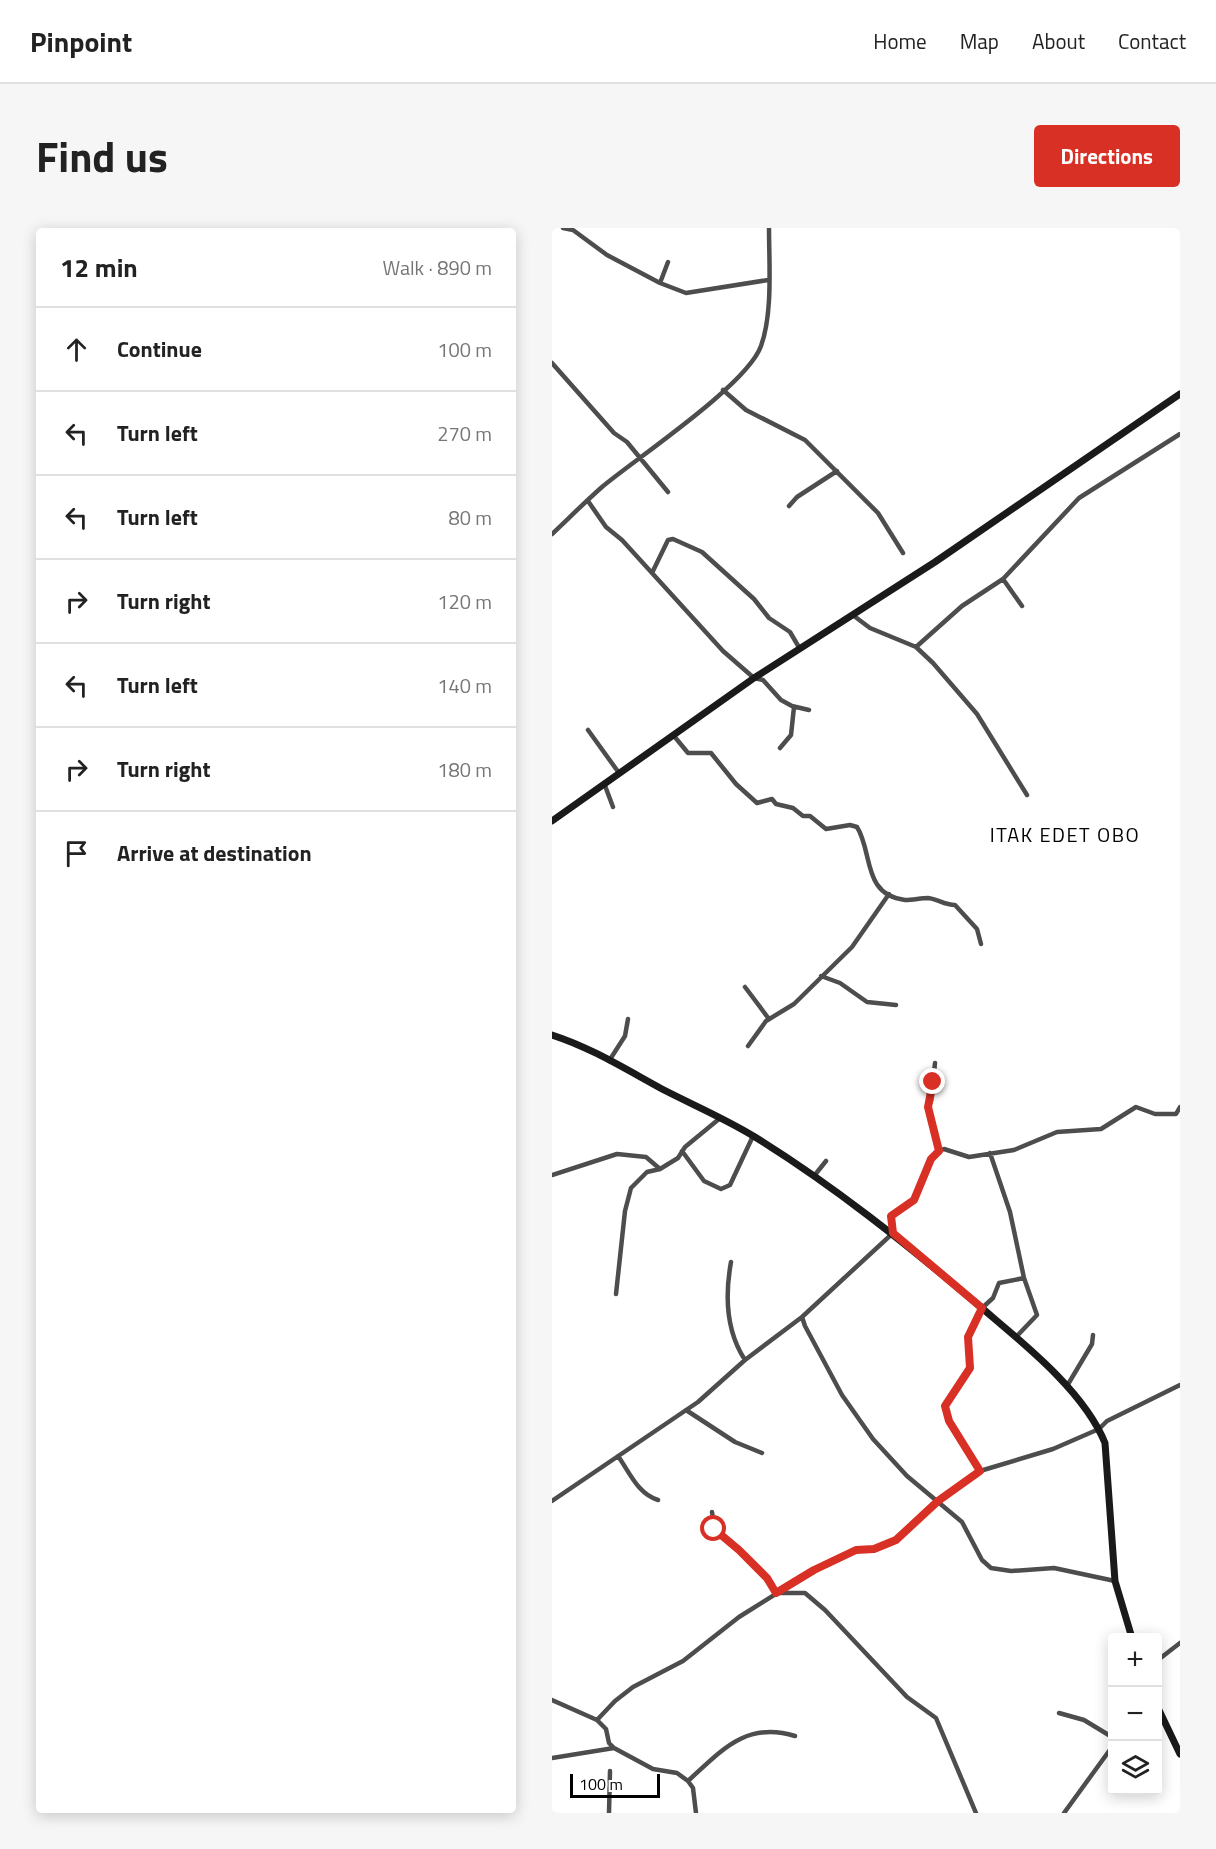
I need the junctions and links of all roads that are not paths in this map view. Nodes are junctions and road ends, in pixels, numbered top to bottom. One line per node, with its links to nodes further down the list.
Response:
1 (563, 228): 5 (street)
2 (769, 228): 4 (street)
3 (668, 262): 5 (street)
4 (768, 280): 5 (street); 7 (street)
5 (660, 283)
6 (552, 363): 10 (street)
7 (723, 390): 10 (street); 11 (street)
8 (1180, 394): 20 (street)
9 (1180, 434): 18 (street)
10 (639, 458): 12 (street); 13 (street)
11 (837, 471): 14 (street); 16 (street)
12 (668, 492)
13 (588, 501): 15 (street); 17 (street)
14 (789, 506)
15 (552, 534)
16 (903, 553)
17 (652, 573): 22 (street); 23 (street)
18 (1003, 579): 19 (street); 21 (street)
19 (1022, 606)
20 (854, 616): 21 (street); 22 (street)
21 (916, 647): 31 (street)
22 (800, 649): 23 (street)
23 (754, 678): 24 (street); 27 (street)
24 (794, 707): 25 (street); 28 (street)
25 (808, 710)
26 (588, 730): 29 (street)
27 (674, 736): 29 (street); 34 (street)
28 (780, 748)
29 (619, 773): 30 (street)
30 (604, 783): 32 (street); 33 (street)
31 (1027, 795)
32 (613, 807)
33 (552, 821)
34 (890, 894): 35 (street); 36 (street)
35 (981, 944)
36 (821, 976): 38 (street); 40 (street)
37 (745, 987): 40 (street)
38 (896, 1005)
39 (628, 1019): 43 (street)
40 (769, 1019): 42 (street)
41 (552, 1035): 43 (street)
42 (748, 1046)
43 (609, 1061): 46 (street)
44 (935, 1063): 49 (street)
45 (1180, 1107): 50 (street)
46 (720, 1119): 47 (street); 48 (street)
47 (753, 1136): 48 (street); 54 (street)
48 (682, 1151): 52 (street)
49 (939, 1151): 50 (street); 55 (street)
50 (990, 1153): 57 (street)
51 (826, 1161): 54 (street)
52 (660, 1169): 53 (street); 58 (street)
53 (552, 1175)
54 (814, 1176): 55 (street)
55 (893, 1233): 59 (street); 60 (street)
56 (731, 1262): 63 (street)
57 (1024, 1278): 59 (street); 62 (street)
58 (616, 1294)
59 (982, 1308): 62 (street); 70 (street)
60 (802, 1317): 63 (street); 74 (street)
61 (1093, 1335): 65 (street)
62 (1016, 1337): 65 (street)
63 (746, 1360): 66 (street)
64 (1180, 1384): 67 (street)
65 (1066, 1386): 67 (street)
66 (686, 1410): 68 (street); 69 (street)
67 (1099, 1429): 70 (street); 76 (street)
68 (762, 1453)
69 (618, 1456): 72 (street); 73 (street)
70 (980, 1471): 74 (street)
71 (552, 1494): 73 (street)
72 (658, 1500)
73 (553, 1501)
74 (938, 1501): 76 (street); 77 (street)
75 (712, 1512): 77 (street)
76 (1115, 1581): 78 (street)
77 (776, 1593): 84 (street); 95 (street)
78 (1131, 1633)
79 (1180, 1643): 80 (street)
80 (1162, 1657)
81 (552, 1700): 84 (street)
82 (1059, 1713): 85 (street)
83 (1162, 1716): 89 (street)
84 (597, 1720): 87 (street)
85 (1108, 1734)
86 (795, 1736): 92 (street)
87 (614, 1748): 90 (street); 92 (street)
88 (1108, 1754): 96 (street)
89 (1180, 1754)
90 (552, 1758)
91 (610, 1771): 93 (street)
92 (688, 1781): 94 (street)
93 (609, 1813)
94 (696, 1813)
95 (976, 1813)
96 (1064, 1813)

